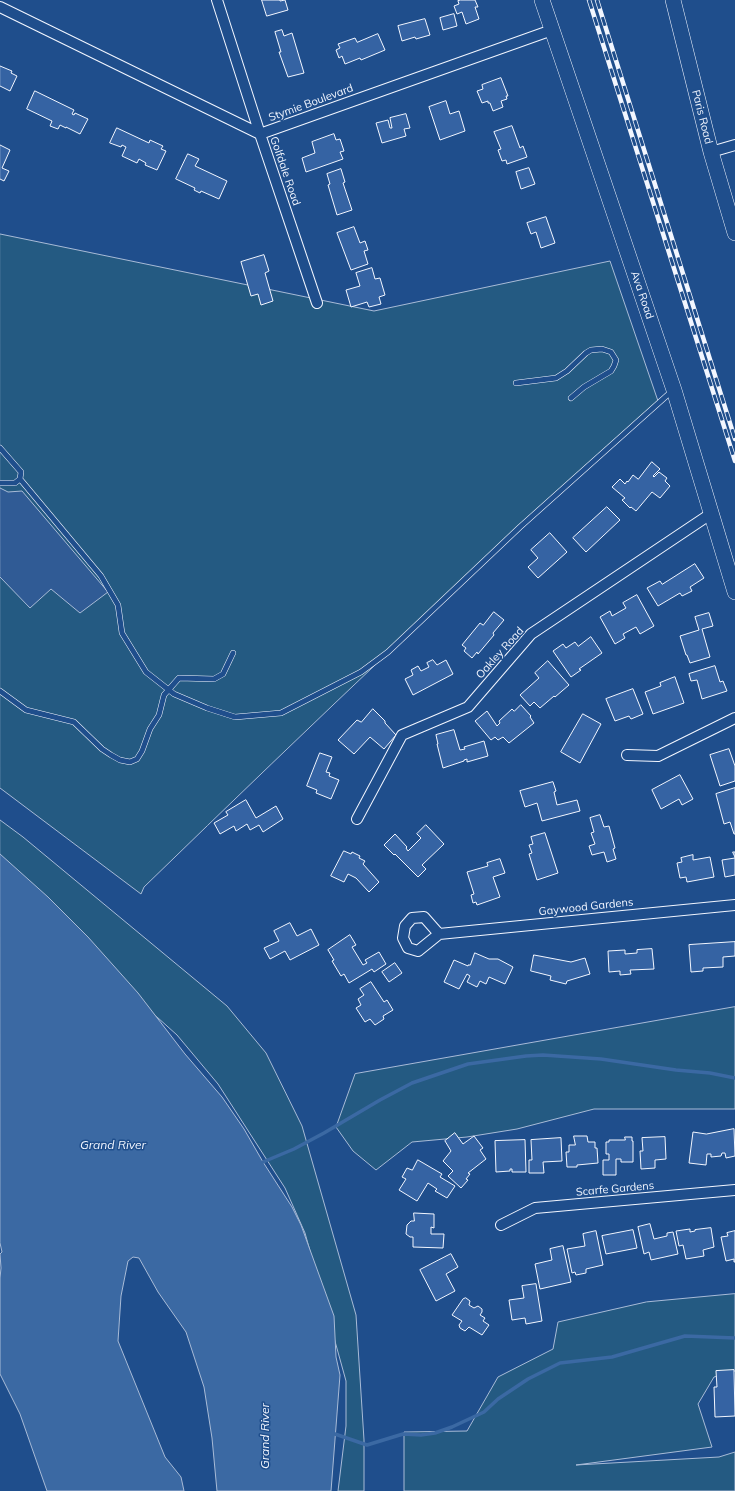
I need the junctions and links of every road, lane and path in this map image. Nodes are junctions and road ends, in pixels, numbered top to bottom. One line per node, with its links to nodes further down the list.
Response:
1 (217, 0): 6 (street, Golfdale Road)
2 (542, 0): 5 (street, Ava Road)
3 (673, 0): 8 (street, Paris Road)
4 (0, 7): 6 (street, Stymie Boulevard)
5 (552, 30): 6 (street, Stymie Boulevard); 12 (street, Ava Road)
6 (260, 134): 10 (street, Golfdale Road)
7 (735, 145): 8 (street)
8 (711, 152): 9 (street, Paris Road)
9 (735, 234)
10 (317, 303)
11 (516, 383): 13 (lane)
12 (674, 390): 17 (street, Ava Road); 20 (lane)
13 (571, 398)
14 (0, 448): 15 (lane)
15 (20, 480): 16 (lane); 20 (lane)
16 (0, 483)
17 (712, 514): 18 (street, Ava Road); 24 (street, Oakley Road)
18 (735, 592)
19 (233, 653): 20 (lane)
20 (168, 690): 21 (lane)
21 (0, 691)
22 (735, 718): 23 (street)
23 (627, 755)
24 (357, 819)
25 (735, 905): 26 (street, Gaywood Gardens)
26 (439, 934)
27 (735, 1190): 28 (street, Scarfe Gardens)
28 (501, 1225)

